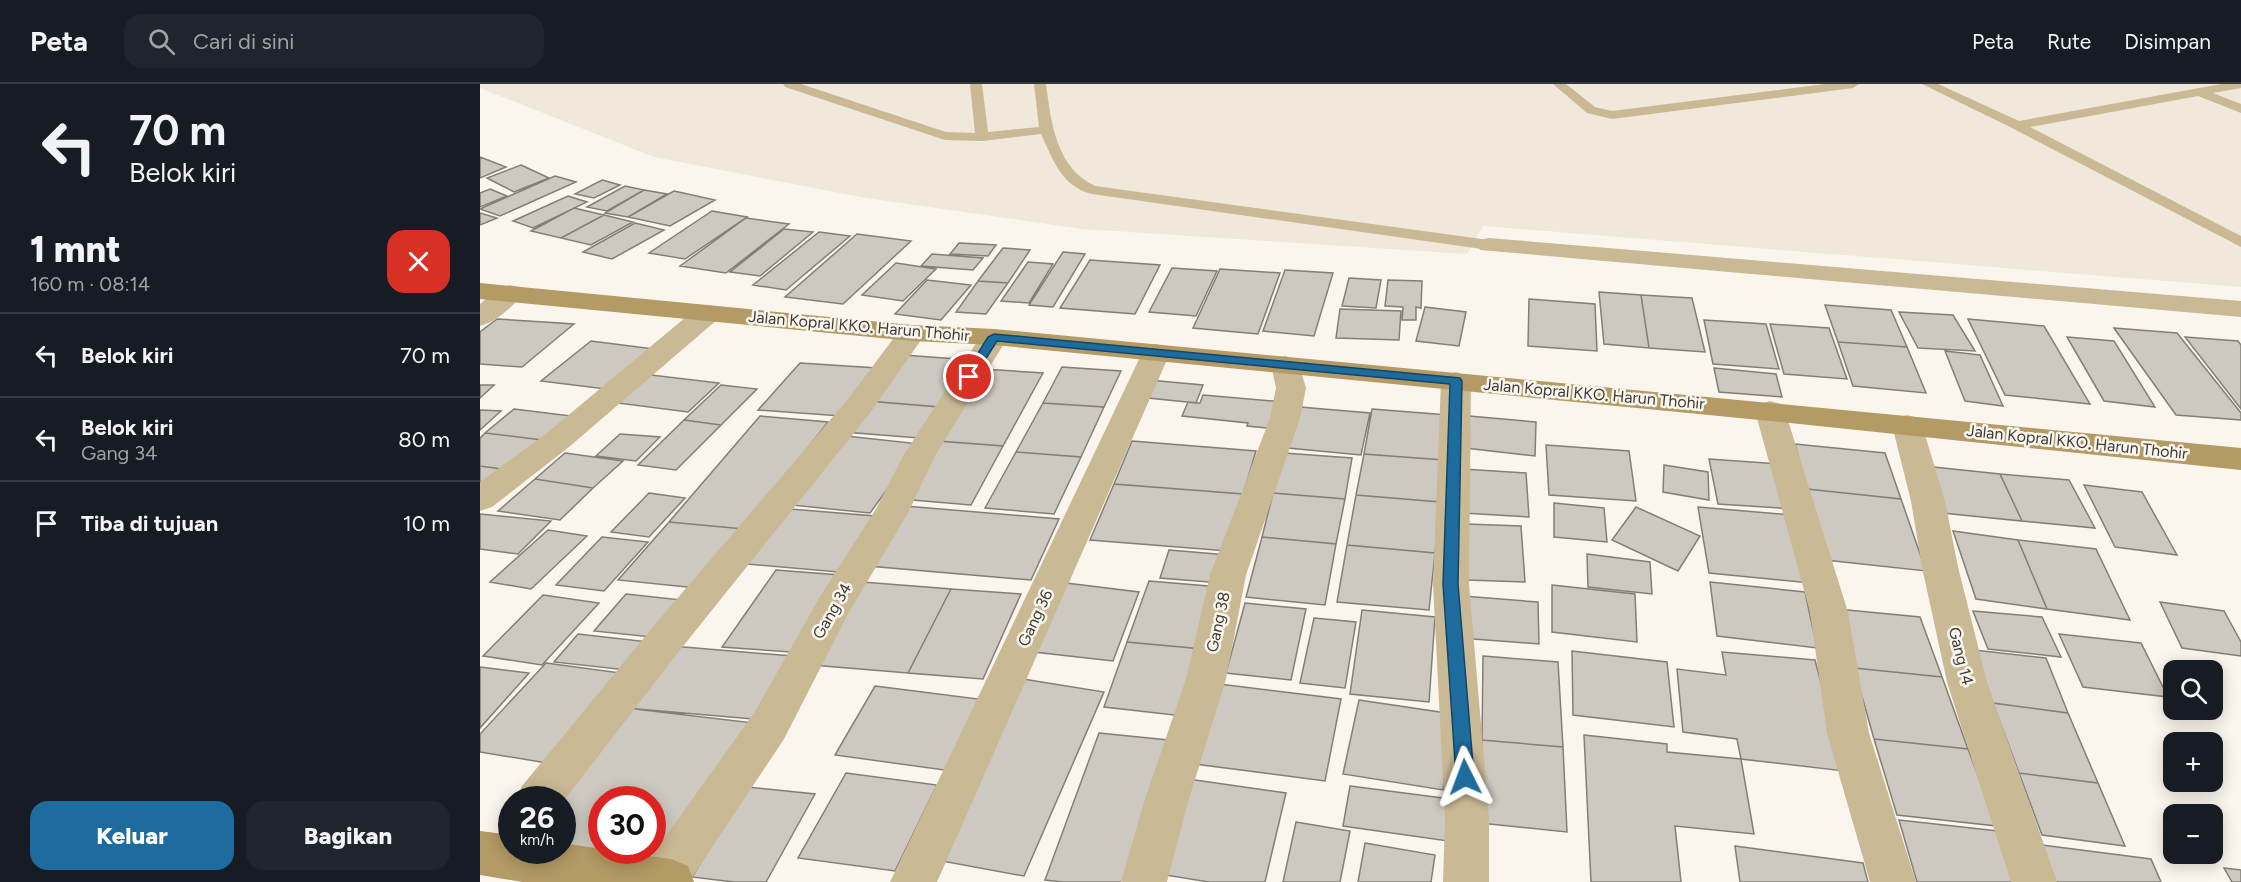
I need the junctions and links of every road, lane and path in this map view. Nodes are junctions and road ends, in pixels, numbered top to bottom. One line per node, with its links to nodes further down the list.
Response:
1 (789, 84): 12 (lane)
2 (976, 84): 12 (lane)
3 (1040, 84): 11 (lane)
4 (1559, 84): 5 (lane)
5 (1853, 84)
6 (1928, 84): 10 (lane)
7 (2241, 84): 8 (lane)
8 (2200, 92): 9 (lane); 10 (lane)
9 (2241, 109)
10 (2017, 124): 13 (lane)
11 (1046, 130): 12 (lane); 14 (lane)
12 (982, 137)
13 (2241, 242)
14 (1489, 245): 17 (street)
15 (480, 291): 16 (main road, Jalan Kopral KKO. Harun Thohir)
16 (510, 293): 18 (main road, Jalan Kopral KKO. Harun Thohir); 19 (street)
17 (2241, 309)
18 (708, 312): 20 (main road, Jalan Kopral KKO. Harun Thohir); 28 (street)
19 (480, 318)
20 (912, 333): 21 (main road, Jalan Kopral KKO. Harun Thohir); 29 (street)
21 (994, 337): 22 (main road, Jalan Kopral KKO. Harun Thohir); 31 (street, Gang 34)
22 (1156, 353): 23 (main road, Jalan Kopral KKO. Harun Thohir); 32 (street, Gang 36)
23 (1285, 364): 24 (main road, Jalan Kopral KKO. Harun Thohir); 33 (street, Gang 38)
24 (1456, 381): 25 (main road, Jalan Kopral KKO. Harun Thohir); 34 (street)
25 (1770, 411): 26 (main road, Jalan Kopral KKO. Harun Thohir); 35 (street)
26 (1907, 425): 27 (main road, Jalan Kopral KKO. Harun Thohir); 36 (street, Gang 14)
27 (2241, 459)
28 (480, 499)
29 (549, 786)
30 (491, 853): 31 (main road)
31 (666, 881)
32 (914, 882)
33 (1144, 882)
34 (1466, 882)
35 (1893, 882)
36 (2034, 882)

